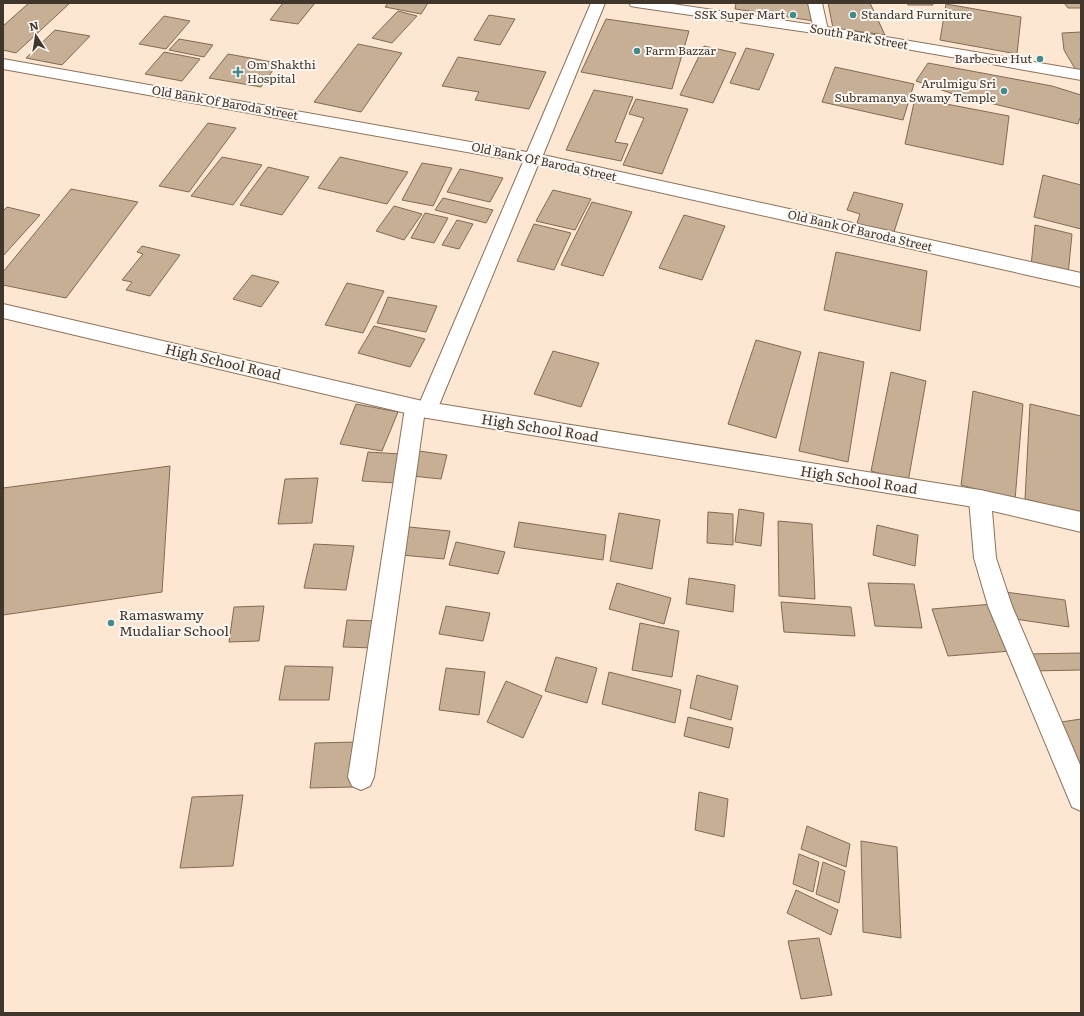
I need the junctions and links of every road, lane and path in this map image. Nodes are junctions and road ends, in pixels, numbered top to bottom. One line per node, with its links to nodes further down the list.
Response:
1 (598, 3): 7 (street)
2 (636, 3): 4 (street, South Park Street)
3 (815, 3): 4 (street)
4 (821, 30): 6 (street, South Park Street)
5 (3, 64): 7 (street, Old Bank Of Baroda Street)
6 (1081, 75)
7 (532, 158): 8 (street, Old Bank Of Baroda Street); 10 (street)
8 (1081, 280)
9 (3, 311): 10 (street, High School Road)
10 (421, 409): 11 (street, High School Road); 13 (street)
11 (980, 499): 12 (street, High School Road); 14 (street)
12 (1081, 522)
13 (361, 777)
14 (1081, 798)

